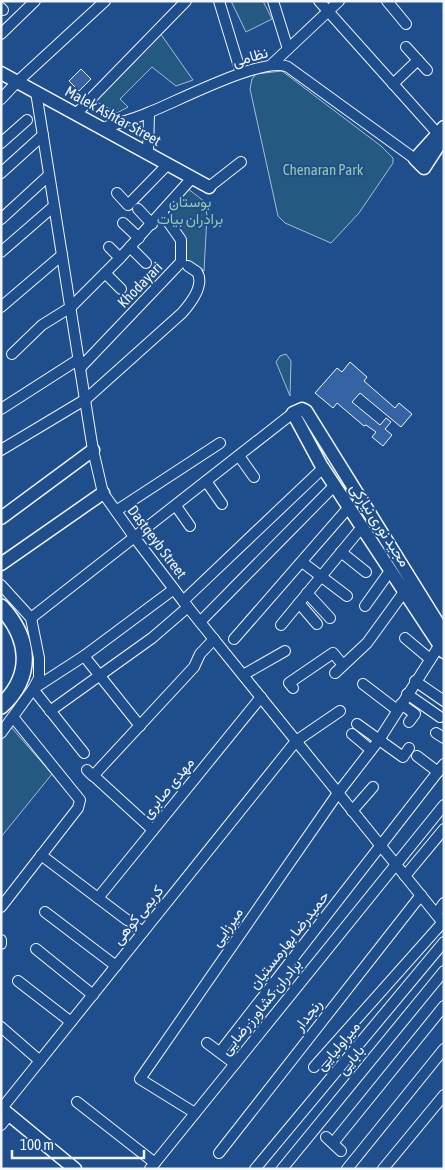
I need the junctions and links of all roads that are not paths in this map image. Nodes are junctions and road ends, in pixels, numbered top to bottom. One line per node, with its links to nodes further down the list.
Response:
1 (35, 1): 11 (street)
2 (105, 1): 19 (street)
3 (186, 1): 24 (street)
4 (219, 1): 18 (street)
5 (273, 1): 13 (street)
6 (319, 1): 9 (street)
7 (339, 1): 9 (street)
8 (387, 1): 10 (street)
9 (328, 11): 13 (street); 20 (street)
10 (406, 24)
11 (1, 34)
12 (406, 47): 14 (street)
13 (288, 49): 15 (street)
14 (418, 60): 16 (street); 20 (street)
15 (271, 65): 18 (street, نظامی); 32 (street, نظامی)
16 (427, 70)
17 (1, 73): 19 (main road, Malek Ashtar Street)
18 (241, 73): 23 (street, نظامی)
19 (17, 82): 21 (main road, Malek Ashtar Street); 22 (street)
20 (393, 84): 27 (street)
21 (36, 92): 24 (main road, Malek Ashtar Street); 28 (street, Dastqeyb Street)
22 (1, 99)
23 (149, 113): 26 (street, نظامی); 30 (street)
24 (76, 114): 26 (main road, Malek Ashtar Street)
25 (27, 120): 29 (street)
26 (102, 128): 30 (main road, Malek Ashtar Street)
27 (442, 133): 32 (main road)
28 (42, 135): 34 (street); 35 (street, Dastqeyb Street)
29 (1, 143)
30 (148, 153): 33 (main road, Malek Ashtar Street)
31 (240, 162): 37 (street)
32 (419, 163)
33 (168, 164): 36 (main road, Malek Ashtar Street); 38 (street)
34 (1, 172)
35 (48, 176): 39 (street, Dastqeyb Street); 42 (street)
36 (192, 178): 37 (main road, Malek Ashtar Street); 41 (street)
37 (209, 188)
38 (117, 193)
39 (54, 206): 48 (street); 49 (street, Dastqeyb Street)
40 (138, 209): 44 (street)
41 (162, 212): 44 (street); 58 (street, Khodayari)
42 (1, 219)
43 (123, 223): 45 (street)
44 (152, 224): 45 (street)
45 (138, 238): 47 (street)
46 (109, 246): 50 (street)
47 (130, 247): 50 (street); 51 (street)
48 (1, 252)
49 (62, 256): 55 (street); 56 (street, Dastqeyb Street)
50 (120, 258): 53 (street)
51 (146, 263)
52 (188, 266): 59 (street)
53 (105, 273): 54 (street); 56 (street)
54 (122, 289)
55 (1, 307)
56 (71, 307): 57 (street); 58 (street, Dastqeyb Street)
57 (12, 354)
58 (80, 363): 59 (street, Dastqeyb Street); 60 (street, Khodayari)
59 (86, 399): 63 (street); 64 (street, Dastqeyb Street)
60 (1, 409)
61 (293, 413): 65 (street); 66 (main road, مجید نوری نیارکی); 102 (main road, مجید نوری نیارکی)
62 (220, 443): 74 (street)
63 (1, 450)
64 (93, 450): 70 (street, Dastqeyb Street); 75 (main road)
65 (239, 456): 67 (street); 68 (street)
66 (323, 468): 69 (main road, مجید نوری نیارکی); 91 (street)
67 (254, 477)
68 (206, 481): 71 (street); 72 (street)
69 (335, 485): 73 (main road, مجید نوری نیارکی); 96 (street)
70 (104, 493): 74 (street, Dastqeyb Street); 81 (main road)
71 (222, 504)
72 (176, 506): 76 (street); 78 (street)
73 (349, 507): 77 (main road, مجید نوری نیارکی); 80 (street)
74 (116, 510): 78 (street, Dastqeyb Street)
75 (1, 518)
76 (190, 526)
77 (362, 527): 79 (street); 82 (main road, مجید نوری نیارکی)
78 (135, 538): 86 (street, Dastqeyb Street); 94 (street)
79 (341, 552): 83 (street); 84 (street)
80 (302, 562): 84 (street); 99 (street)
81 (1, 564)
82 (390, 571): 87 (main road, مجید نوری نیارکی); 92 (street)
83 (366, 572)
84 (321, 577): 88 (street); 89 (street)
85 (1, 585): 94 (street)
86 (174, 589): 91 (street, Dastqeyb Street); 104 (street)
87 (404, 592): 102 (main road, مجید نوری نیارکی); 106 (street)
88 (308, 593): 90 (street); 95 (street)
89 (347, 596)
90 (299, 603): 97 (street); 98 (street)
91 (186, 604): 96 (street, Dastqeyb Street); 109 (street)
92 (365, 606)
93 (1, 608): 117 (highway)
94 (31, 618): 113 (street)
95 (330, 618)
96 (200, 622): 101 (street, Dastqeyb Street)
97 (317, 624)
98 (281, 625)
99 (234, 638)
100 (405, 638): 105 (street)
101 (214, 639): 108 (street, Dastqeyb Street); 125 (street)
102 (442, 644): 105 (street, میرزایی)
103 (285, 651): 108 (street)
104 (84, 656): 109 (street); 113 (street)
105 (430, 658): 110 (street, میرزایی)
106 (343, 665): 107 (street); 112 (street)
107 (335, 672)
108 (243, 675): 115 (street, Dastqeyb Street)
109 (99, 677): 119 (street); 125 (street)
110 (415, 681): 114 (street, میرزایی); 116 (street)
111 (363, 684): 118 (street)
112 (293, 688)
113 (33, 690): 119 (street); 122 (street)
114 (408, 694): 118 (street, میرزایی); 121 (street)
115 (261, 697): 129 (street, Dastqeyb Street); 138 (street, مهدی صابری)
116 (444, 701)
117 (1, 706)
118 (399, 707): 123 (street); 128 (street, میرزایی)
119 (50, 711): 131 (street)
120 (340, 711): 129 (street, کریمی کوهی)
121 (440, 716)
122 (13, 717): 126 (street); 140 (street)
123 (409, 722)
124 (357, 724): 128 (street)
125 (140, 726): 138 (street)
126 (1, 733)
127 (352, 734): 130 (street)
128 (379, 740): 130 (street, میرزایی); 132 (street)
129 (296, 741): 134 (street, Dastqeyb Street); 149 (street, کریمی کوهی)
130 (371, 750): 134 (street, میرزایی)
131 (84, 753)
132 (441, 768): 139 (street, حمیدرضا بهارمستیان)
133 (373, 787): 136 (street)
134 (338, 792): 136 (street, Dastqeyb Street); 168 (street, میرزایی)
135 (444, 805): 141 (street, برادران کشاورز رضایی)
136 (352, 811): 139 (street, Dastqeyb Street)
137 (444, 829): 142 (street)
138 (154, 830): 144 (street, مهدی صابری)
139 (381, 846): 141 (street, Dastqeyb Street); 161 (street, حمیدرضا بهارمستیان)
140 (42, 855): 144 (street); 146 (street)
141 (396, 865): 142 (street, Dastqeyb Street); 163 (street, برادران کشاورز رضایی)
142 (405, 876): 143 (street, Dastqeyb Street)
143 (421, 895): 148 (street, Dastqeyb Street); 171 (street, رنجدار)
144 (98, 898): 149 (street)
145 (444, 903): 148 (street)
146 (1, 907)
147 (45, 912): 152 (street)
148 (441, 920): 164 (street)
149 (143, 932): 152 (street, کریمی کوهی)
150 (444, 942): 174 (street, میراولیایی)
151 (36, 949): 155 (street)
152 (116, 966): 155 (street, کریمی کوهی)
153 (444, 971): 175 (street, بابایی)
154 (18, 981): 157 (street)
155 (93, 995): 157 (street, کریمی کوهی)
156 (444, 1006): 170 (street)
157 (71, 1022): 162 (street, کریمی کوهی)
158 (1, 1027): 162 (street)
159 (208, 1043): 161 (street)
160 (444, 1048): 176 (street)
161 (220, 1052): 163 (street)
162 (40, 1062): 167 (street, کریمی کوهی)
163 (235, 1064): 168 (street, برادران کشاورز رضایی)
164 (314, 1067)
165 (444, 1095): 177 (street)
166 (77, 1102): 172 (street)
167 (4, 1110): 169 (street, کریمی کوهی); 173 (main road)
168 (195, 1113): 172 (street, برادران کشاورز رضایی)
169 (1, 1125)
170 (341, 1151)
171 (219, 1153)
172 (152, 1166)
173 (75, 1169)
174 (255, 1169)
175 (282, 1169)
176 (347, 1169)
177 (383, 1169)

